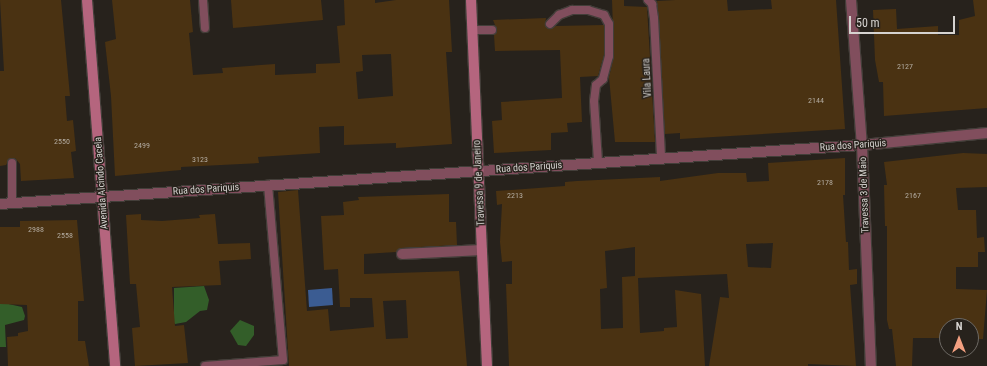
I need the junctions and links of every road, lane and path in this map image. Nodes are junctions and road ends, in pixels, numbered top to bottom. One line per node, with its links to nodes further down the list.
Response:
1 (87, 0): 17 (main road, Avenida Alcindo Cacela)
2 (203, 0): 7 (lane)
3 (471, 0): 8 (main road, Travessa 9 de Janeiro)
4 (648, 0): 12 (lane, Vila Laura)
5 (851, 0): 11 (street, Travessa 3 de Maio)
6 (550, 24): 13 (lane)
7 (204, 28)
8 (472, 30): 9 (lane); 15 (main road, Travessa 9 de Janeiro)
9 (492, 30)
10 (987, 134): 11 (street, Rua dos Pariquis)
11 (862, 145): 12 (street, Rua dos Pariquis); 25 (street, Travessa 3 de Maio)
12 (661, 157): 13 (street, Rua dos Pariquis)
13 (598, 162): 15 (street, Rua dos Pariquis)
14 (12, 163): 18 (lane)
15 (478, 171): 16 (street, Rua dos Pariquis); 20 (main road, Travessa 9 de Janeiro)
16 (268, 184): 17 (street, Rua dos Pariquis); 23 (lane)
17 (102, 196): 18 (street, Rua dos Pariquis); 22 (main road, Avenida Alcindo Cacela)
18 (12, 203): 19 (street, Rua dos Pariquis)
19 (0, 204)
20 (482, 250): 21 (street); 24 (main road, Travessa 9 de Janeiro)
21 (402, 254)
22 (115, 366)
23 (204, 366)
24 (487, 366)
25 (871, 366)

